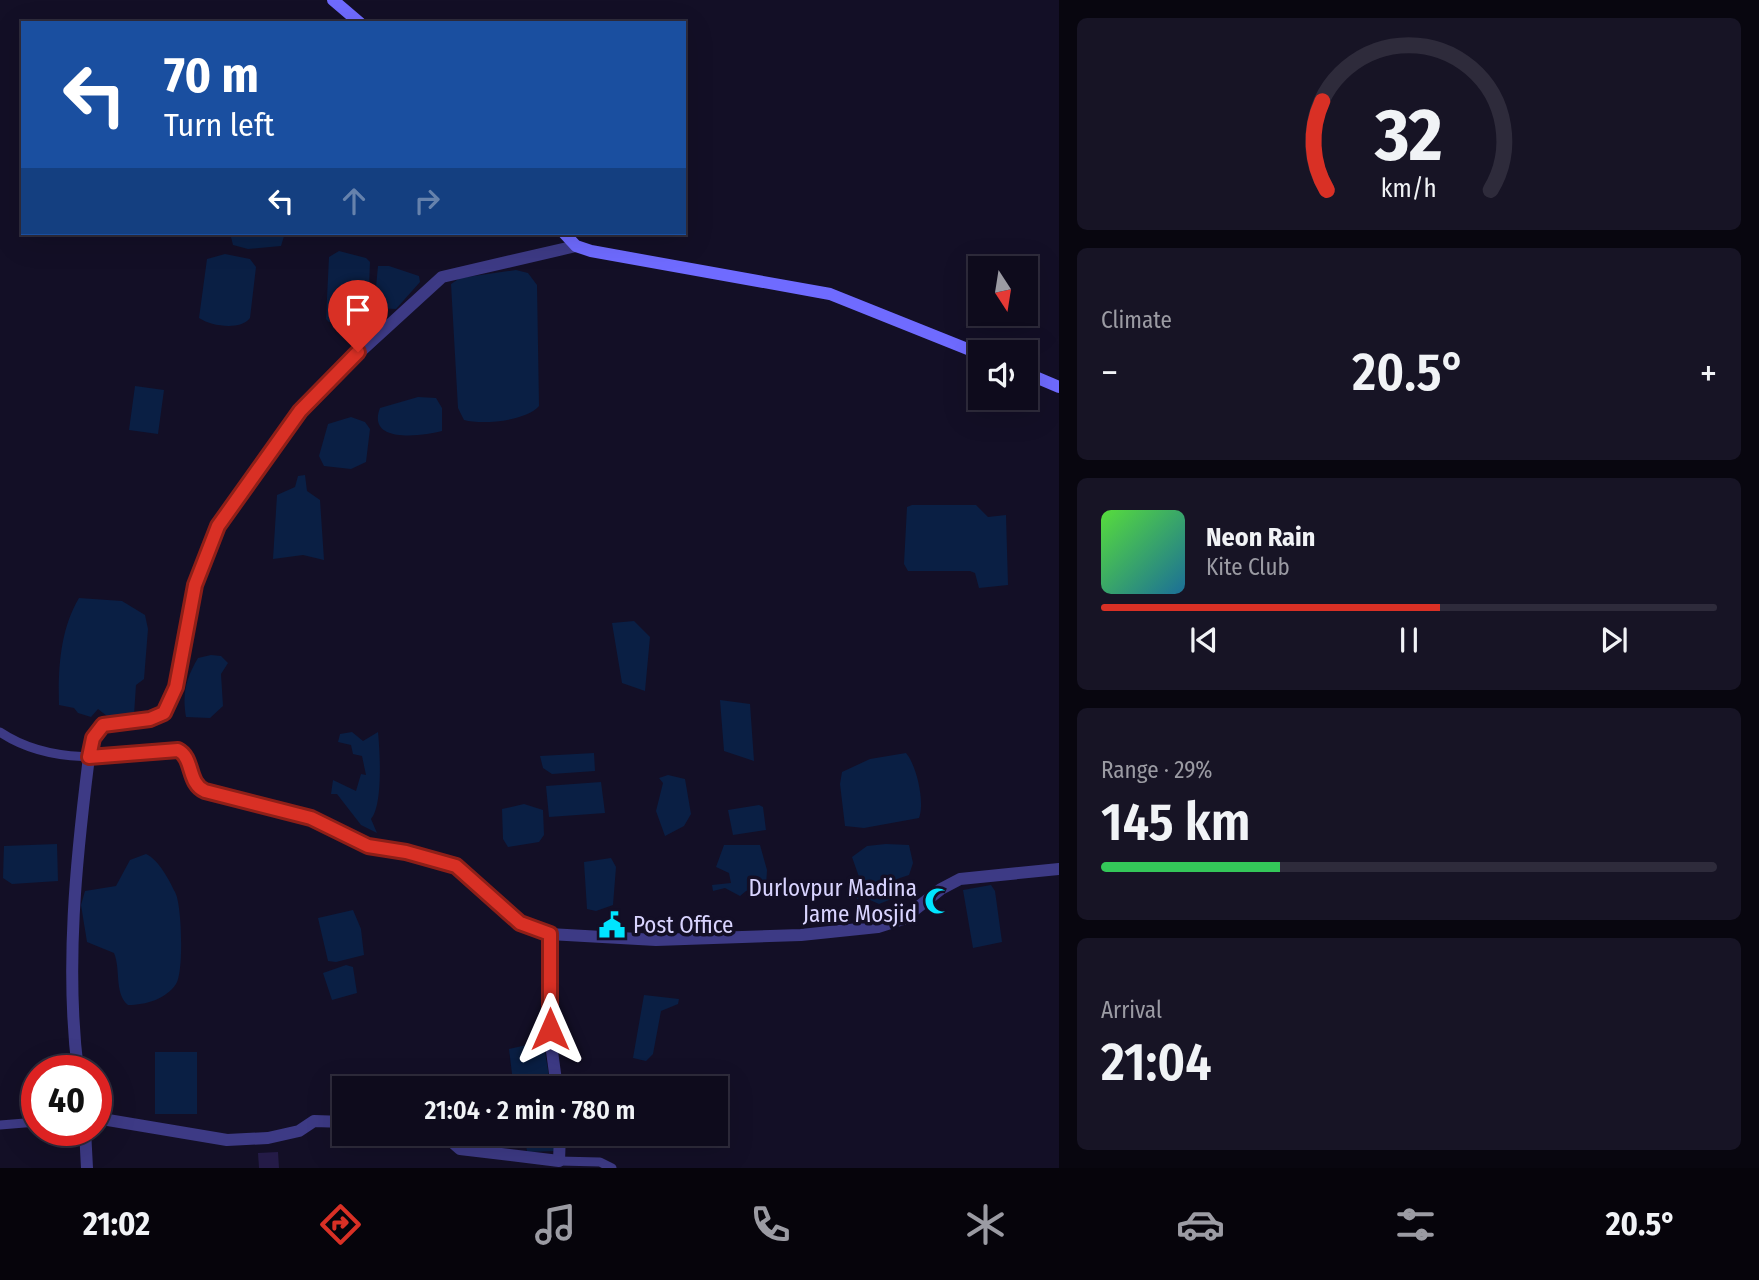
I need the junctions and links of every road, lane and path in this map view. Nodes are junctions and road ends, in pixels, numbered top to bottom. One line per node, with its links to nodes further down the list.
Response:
1 (333, 0): 2 (main road)
2 (357, 21)
3 (566, 235): 4 (main road)
4 (576, 246): 5 (main road); 9 (street)
5 (968, 349)
6 (1038, 378): 7 (main road)
7 (1059, 387)
8 (0, 732): 9 (street)
9 (89, 757): 11 (street); 12 (street)
10 (1059, 869): 11 (street)
11 (550, 934): 13 (street)
12 (76, 1055)
13 (555, 1076)
14 (112, 1121): 15 (street)
15 (332, 1122)
16 (21, 1123): 17 (street)
17 (0, 1125)
18 (86, 1146): 22 (street)
19 (457, 1146): 21 (street)
20 (559, 1146): 21 (street)
21 (558, 1161): 23 (street)
22 (87, 1168)
23 (612, 1168)

